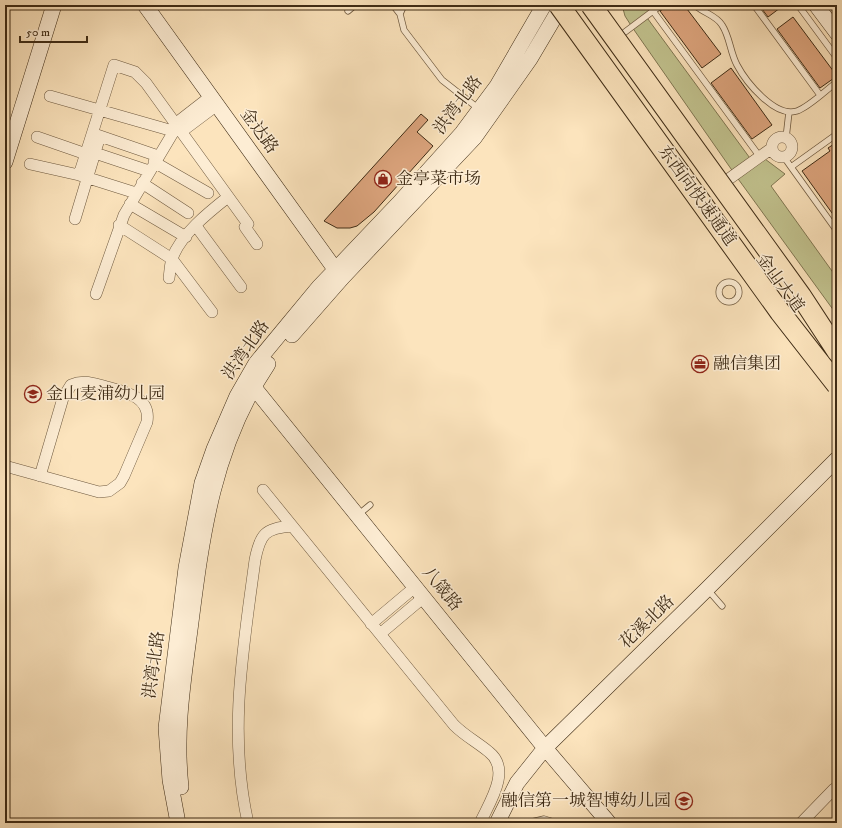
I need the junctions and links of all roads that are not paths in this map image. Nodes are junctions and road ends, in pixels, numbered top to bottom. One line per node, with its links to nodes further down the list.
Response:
1 (54, 5): 37 (main road)
2 (145, 5): 24 (main road, 金达路)
3 (355, 5): 15 (lane)
4 (393, 5): 17 (lane)
5 (404, 5): 17 (lane)
6 (544, 5): 27 (main road, 洪湾北路)
7 (591, 5): 62 (highway, 东西向快速通道, bridge)
8 (599, 5): 19 (main road, 金山大道)
9 (662, 5): 16 (lane)
10 (695, 5): 26 (lane)
11 (754, 5): 22 (lane)
12 (798, 5): 20 (lane)
13 (816, 5): 18 (main road)
14 (554, 8): 27 (main road, 洪湾北路); 64 (highway, 东西向快速通道, bridge); 65 (main road, 金山大道)
15 (348, 11)
16 (653, 11): 19 (lane); 35 (lane)
17 (400, 14): 27 (lane)
18 (837, 34)
19 (621, 35): 43 (main road, 金山大道)
20 (837, 58)
21 (837, 82): 22 (lane)
22 (820, 95): 26 (lane)
23 (50, 96): 25 (street)
24 (214, 101): 28 (street); 56 (main road, 金达路)
25 (99, 110): 28 (street); 28 (street); 30 (street)
26 (789, 112): 32 (lane)
27 (485, 114): 56 (main road, 洪湾北路)
28 (176, 128): 38 (street); 46 (street)
29 (837, 134): 40 (lane)
30 (96, 135): 34 (street); 38 (street)
31 (37, 137): 34 (street)
32 (786, 138): 33 (street); 36 (street)
33 (772, 148): 35 (street); 36 (street)
34 (90, 153): 38 (street); 41 (street)
35 (760, 157): 43 (street)
36 (784, 157): 40 (lane)
37 (5, 162)
38 (154, 163): 42 (street); 45 (street)
39 (30, 164): 41 (street)
40 (791, 167): 52 (lane)
41 (83, 177): 44 (street); 49 (street)
42 (142, 183): 44 (street); 48 (street)
43 (720, 186): 61 (main road, 金山大道)
44 (136, 193): 47 (street)
45 (208, 193)
46 (228, 197): 51 (street); 54 (street)
47 (130, 204): 50 (street); 53 (street)
48 (188, 213)
49 (75, 219)
50 (119, 225): 55 (street); 59 (street)
51 (196, 226): 53 (street); 58 (street)
52 (837, 231)
53 (186, 237): 55 (street)
54 (257, 244)
55 (172, 259): 57 (street); 60 (street)
56 (339, 273): 63 (main road, 洪湾北路)
57 (169, 278)
58 (241, 287)
59 (96, 294)
60 (212, 312)
61 (837, 347)
62 (837, 351)
63 (250, 382): 71 (main road, 八箴路); 80 (main road, 洪湾北路); 81 (main road, 洪湾北路)
64 (837, 386)
65 (837, 393)
66 (837, 459): 73 (main road, 花溪北路)
67 (5, 466): 68 (street)
68 (40, 476): 68 (street)
69 (263, 490): 72 (street)
70 (370, 505): 71 (lane)
71 (358, 515): 74 (main road, 八箴路)
72 (292, 526): 76 (street); 82 (street)
73 (707, 589): 75 (lane); 78 (main road, 花溪北路)
74 (420, 592): 76 (street); 77 (street); 78 (main road, 八箴路)
75 (722, 606)
76 (371, 624): 77 (street)
77 (380, 634): 83 (street)
78 (545, 748): 84 (main road, 花溪北路); 87 (main road, 八箴路)
79 (836, 791): 88 (street)
80 (178, 823)
81 (188, 823)
82 (248, 823)
83 (480, 823)
84 (497, 823)
85 (527, 823): 86 (lane)
86 (557, 823)
87 (609, 823)
88 (801, 823)

